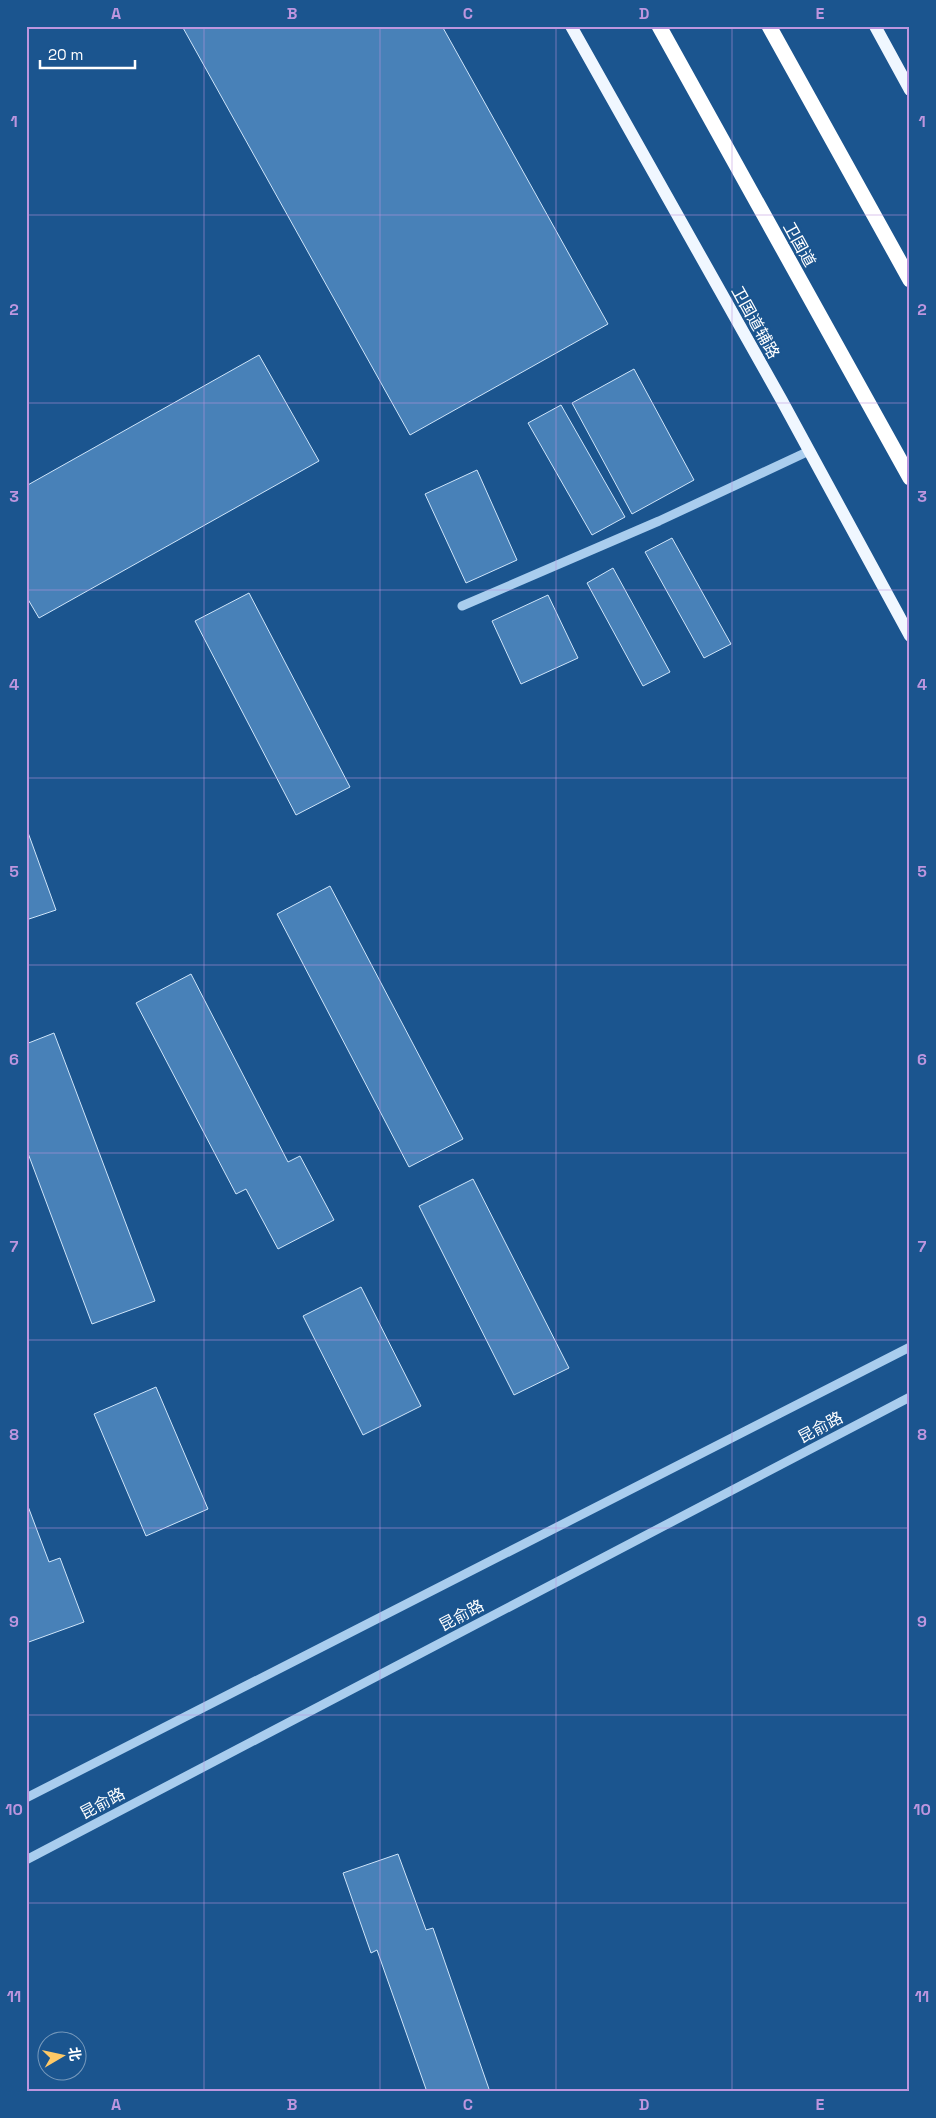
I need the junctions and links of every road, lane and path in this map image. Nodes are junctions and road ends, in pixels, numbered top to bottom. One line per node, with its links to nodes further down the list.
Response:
1 (570, 26): 7 (main road, 卫国道辅路)
2 (659, 26): 8 (highway, 卫国道)
3 (769, 26): 6 (highway)
4 (875, 26): 5 (main road)
5 (910, 90)
6 (910, 280)
7 (809, 450): 9 (street); 10 (main road, 卫国道辅路)
8 (910, 478)
9 (462, 606)
10 (910, 636)
11 (910, 1347): 13 (street, 昆俞路)
12 (910, 1397): 14 (street, 昆俞路)
13 (26, 1798)
14 (26, 1860)

